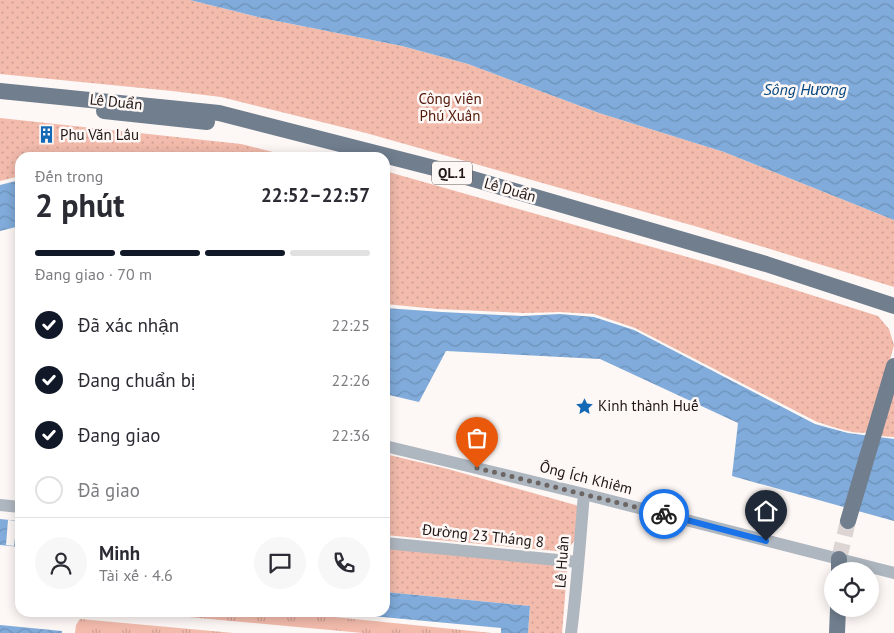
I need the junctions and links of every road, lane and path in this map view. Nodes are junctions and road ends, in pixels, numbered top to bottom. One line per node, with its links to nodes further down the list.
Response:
1 (0, 91): 4 (main road, Lê Duẩn / QL.1)
2 (0, 100): 3 (main road, Lê Duẩn / QL.1)
3 (342, 152)
4 (345, 152)
5 (390, 161): 7 (main road, Lê Duẩn / QL.1)
6 (390, 167): 8 (main road, Lê Duẩn / QL.1)
7 (894, 306)
8 (894, 316)
9 (894, 366): 14 (main road)
10 (390, 447): 11 (street, Ông Ích Khiêm)
11 (584, 494): 16 (street, Lê Huân); 17 (street, Ông Ích Khiêm)
12 (0, 506): 13 (street)
13 (15, 507)
14 (848, 521)
15 (390, 543): 16 (street, Đường 23 Tháng 8)
16 (578, 562): 21 (street, Lê Huân)
17 (828, 562)
18 (879, 572): 19 (street, Ông Ích Khiêm)
19 (894, 574)
20 (838, 617): 22 (main road)
21 (572, 633)
22 (837, 633)

